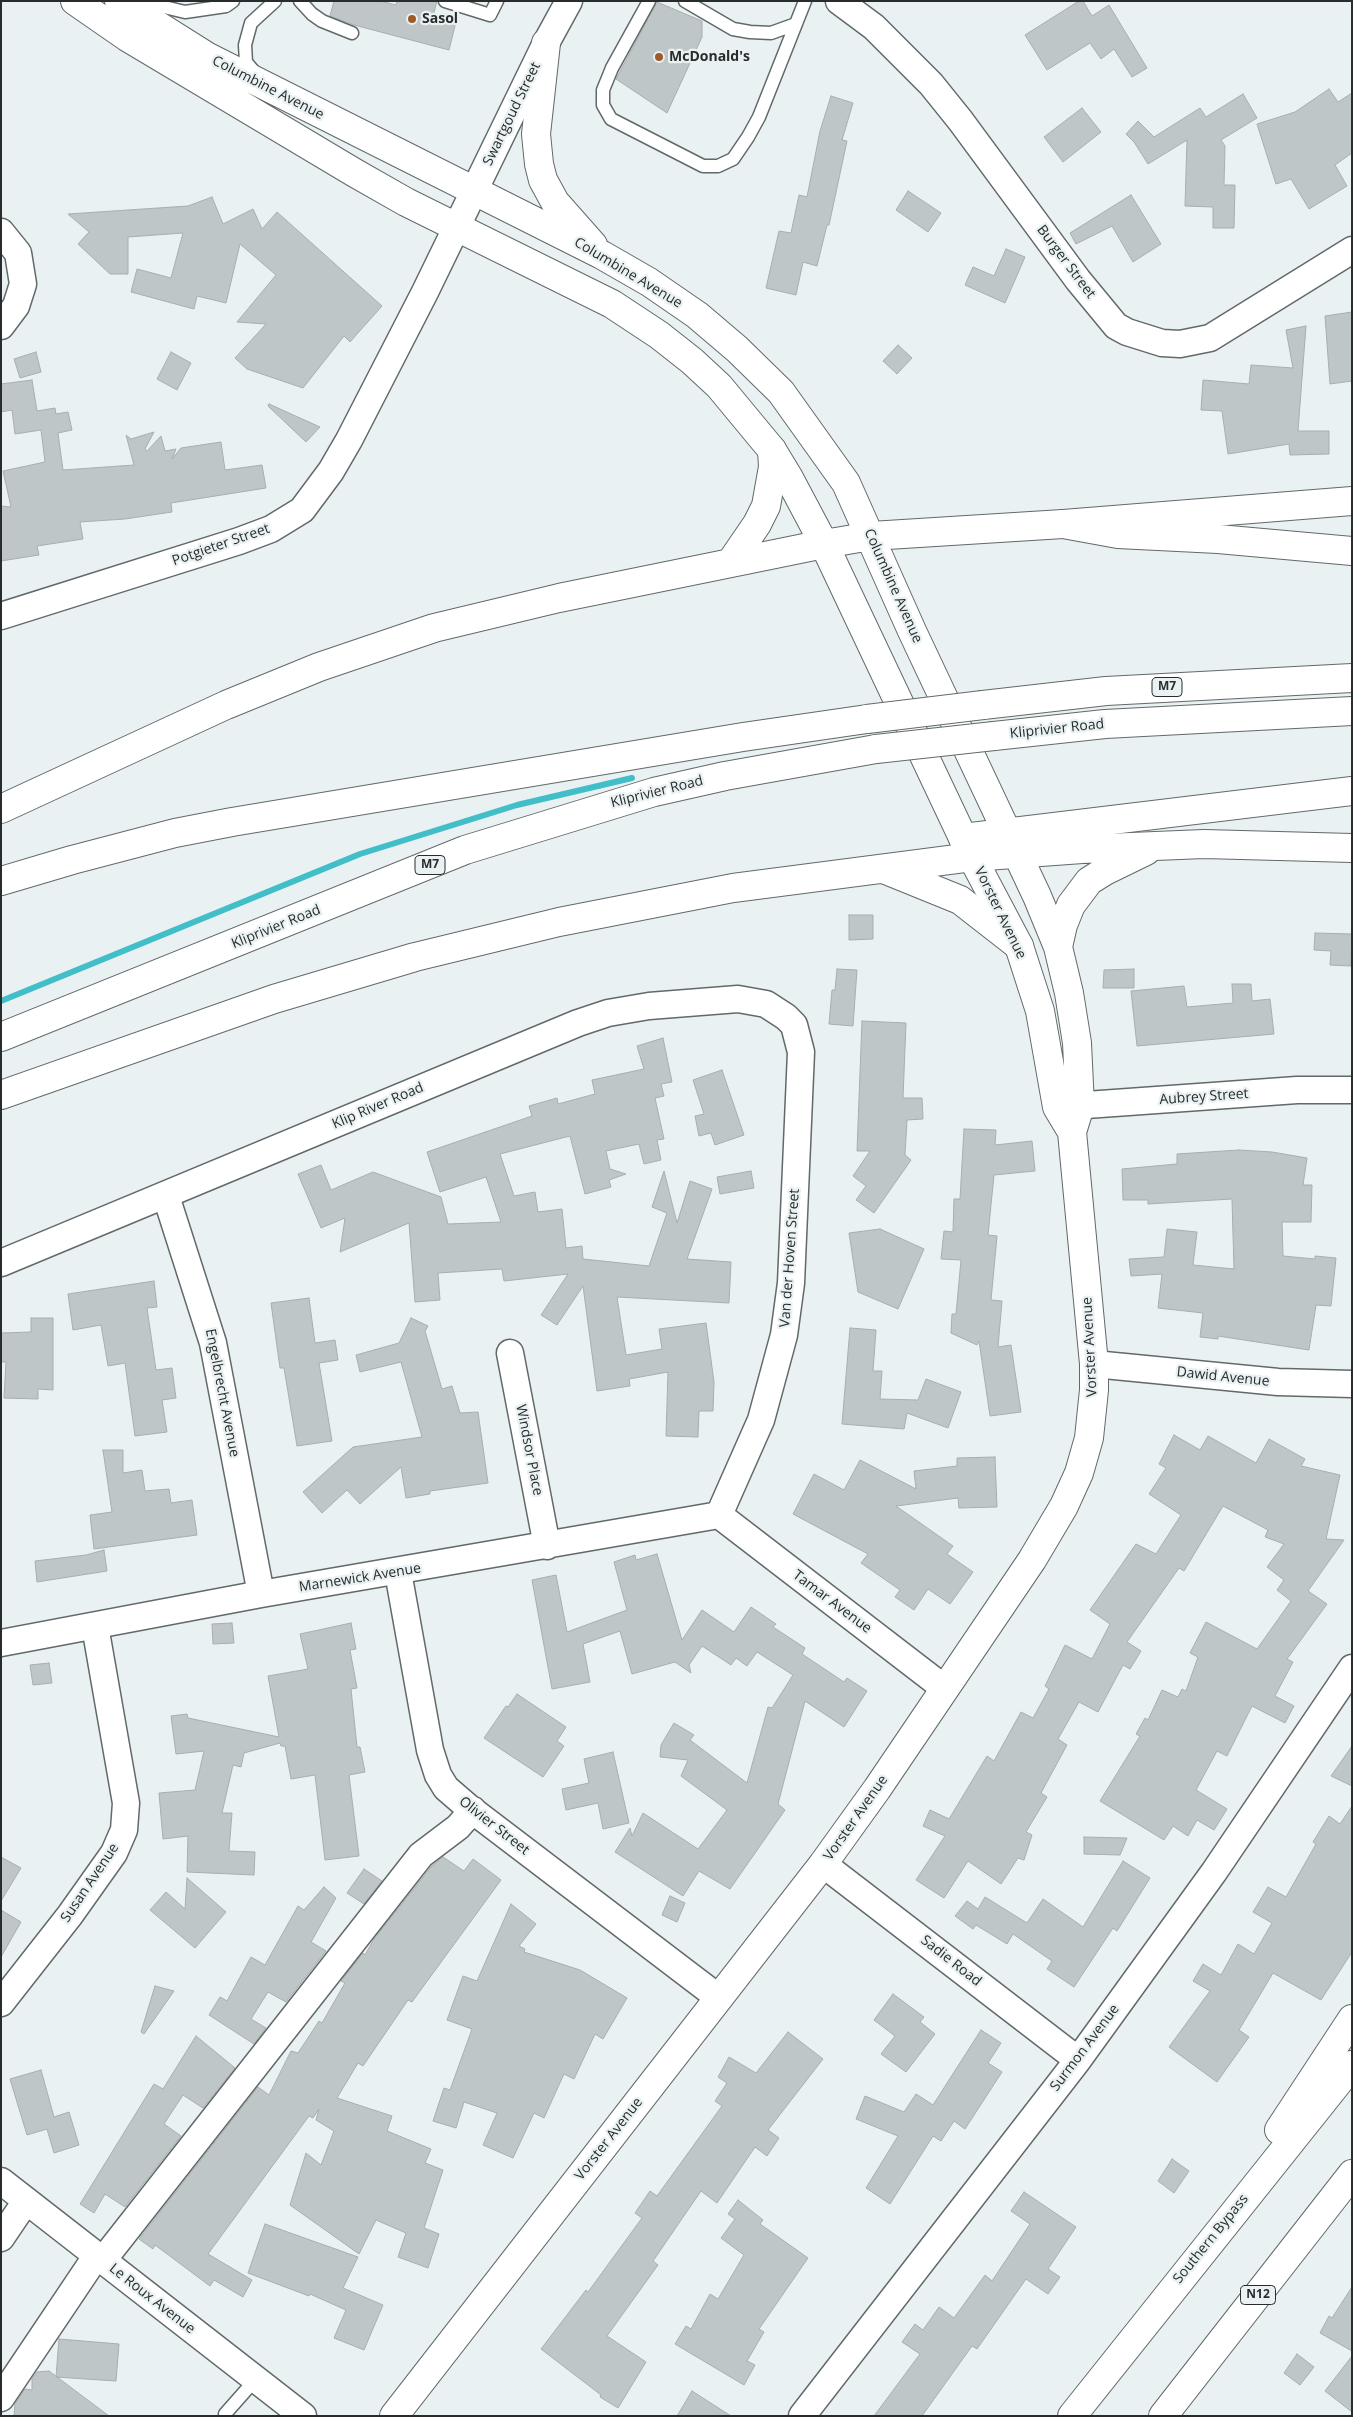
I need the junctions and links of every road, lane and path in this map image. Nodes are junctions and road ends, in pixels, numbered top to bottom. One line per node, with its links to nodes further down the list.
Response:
1 (75, 1): 19 (main road, Columbine Avenue)
2 (119, 1): 17 (main road, Columbine Avenue)
3 (139, 1): 4 (lane)
4 (234, 1)
5 (275, 1): 17 (lane)
6 (300, 1): 15 (lane)
7 (445, 1): 8 (lane)
8 (496, 1)
9 (649, 1): 14 (lane)
10 (685, 1): 14 (lane)
11 (805, 1): 14 (lane)
12 (840, 1): 21 (street, Burger Street)
13 (567, 2): 16 (street, Swartgoud Street)
14 (796, 24)
15 (352, 33)
16 (546, 43): 18 (street, Swartgoud Street); 22 (main road)
17 (271, 91): 18 (main road, Columbine Avenue)
18 (475, 191): 19 (street, Swartgoud Street); 22 (main road, Columbine Avenue)
19 (458, 227): 24 (main road, Columbine Avenue); 31 (street, Potgieter Street)
20 (1, 232): 23 (street)
21 (1352, 250)
22 (602, 255): 27 (main road, Columbine Avenue)
23 (1, 326)
24 (772, 450): 28 (main road, Columbine Avenue); 30 (main road)
25 (1352, 501): 26 (main road)
26 (1063, 524): 27 (main road); 29 (main road)
27 (871, 536): 28 (main road); 35 (main road, Columbine Avenue)
28 (824, 544): 30 (main road); 33 (main road, Columbine Avenue)
29 (1352, 551)
30 (731, 562): 37 (main road)
31 (1, 616)
32 (1352, 678): 43 (main road, M7, bridge)
33 (899, 702): 40 (main road, Vorster Avenue)
34 (1352, 711): 47 (main road, Kliprivier Road / M7, bridge)
35 (958, 729): 38 (main road, Vorster Avenue)
36 (1352, 791): 38 (main road)
37 (1, 809)
38 (1012, 843): 39 (main road); 40 (main road); 45 (main road, Vorster Avenue)
39 (1157, 846): 41 (main road); 45 (main road)
40 (967, 848): 42 (main road); 44 (main road, Vorster Avenue)
41 (1352, 848)
42 (880, 868): 44 (main road); 49 (main road)
43 (1, 881)
44 (1019, 946): 50 (main road, Vorster Avenue)
45 (1058, 947): 50 (main road, Vorster Avenue)
46 (766, 1004): 51 (street, Klip River Road); 56 (street, Van der Hoven Street)
47 (1, 1037)
48 (1352, 1090): 50 (street, Aubrey Street)
49 (1, 1096)
50 (1068, 1106): 54 (main road, Vorster Avenue)
51 (166, 1196): 52 (street, Klip River Road); 59 (street, Engelbrecht Avenue)
52 (1, 1263)
53 (510, 1353): 57 (street, Windsor Place)
54 (1094, 1364): 55 (street, Dawid Avenue); 63 (main road, Vorster Avenue)
55 (1352, 1384)
56 (719, 1515): 57 (street, Marnewick Avenue); 63 (street, Tamar Avenue)
57 (547, 1546): 58 (street, Marnewick Avenue)
58 (398, 1572): 59 (street, Marnewick Avenue); 64 (street, Olivier Street)
59 (261, 1594): 60 (street, Marnewick Avenue)
60 (95, 1626): 61 (street, Marnewick Avenue); 67 (street, Susan Avenue)
61 (1, 1643)
62 (1352, 1668): 69 (street, Surmon Avenue)
63 (944, 1688): 65 (main road, Vorster Avenue)
64 (473, 1810): 66 (street, Olivier Street); 75 (street)
65 (823, 1864): 66 (main road, Vorster Avenue); 69 (street, Sadie Road)
66 (719, 1998): 81 (main road, Vorster Avenue)
67 (1, 2003)
68 (1352, 2019): 76 (main road)
69 (1078, 2060): 82 (street, Surmon Avenue)
70 (1352, 2065): 76 (main road, Southern Bypass)
71 (1352, 2174): 84 (main road, N12)
72 (1, 2181): 73 (street, Le Roux Avenue)
73 (26, 2200): 74 (street); 75 (street, Le Roux Avenue)
74 (1, 2238)
75 (100, 2258): 77 (street, Le Roux Avenue); 78 (street)
76 (1192, 2263): 83 (main road, Southern Bypass)
77 (255, 2380): 79 (lane); 80 (street, Le Roux Avenue)
78 (1, 2398)
79 (225, 2414)
80 (303, 2416)
81 (394, 2416)
82 (802, 2416)
83 (1072, 2416)
84 (1163, 2416)

